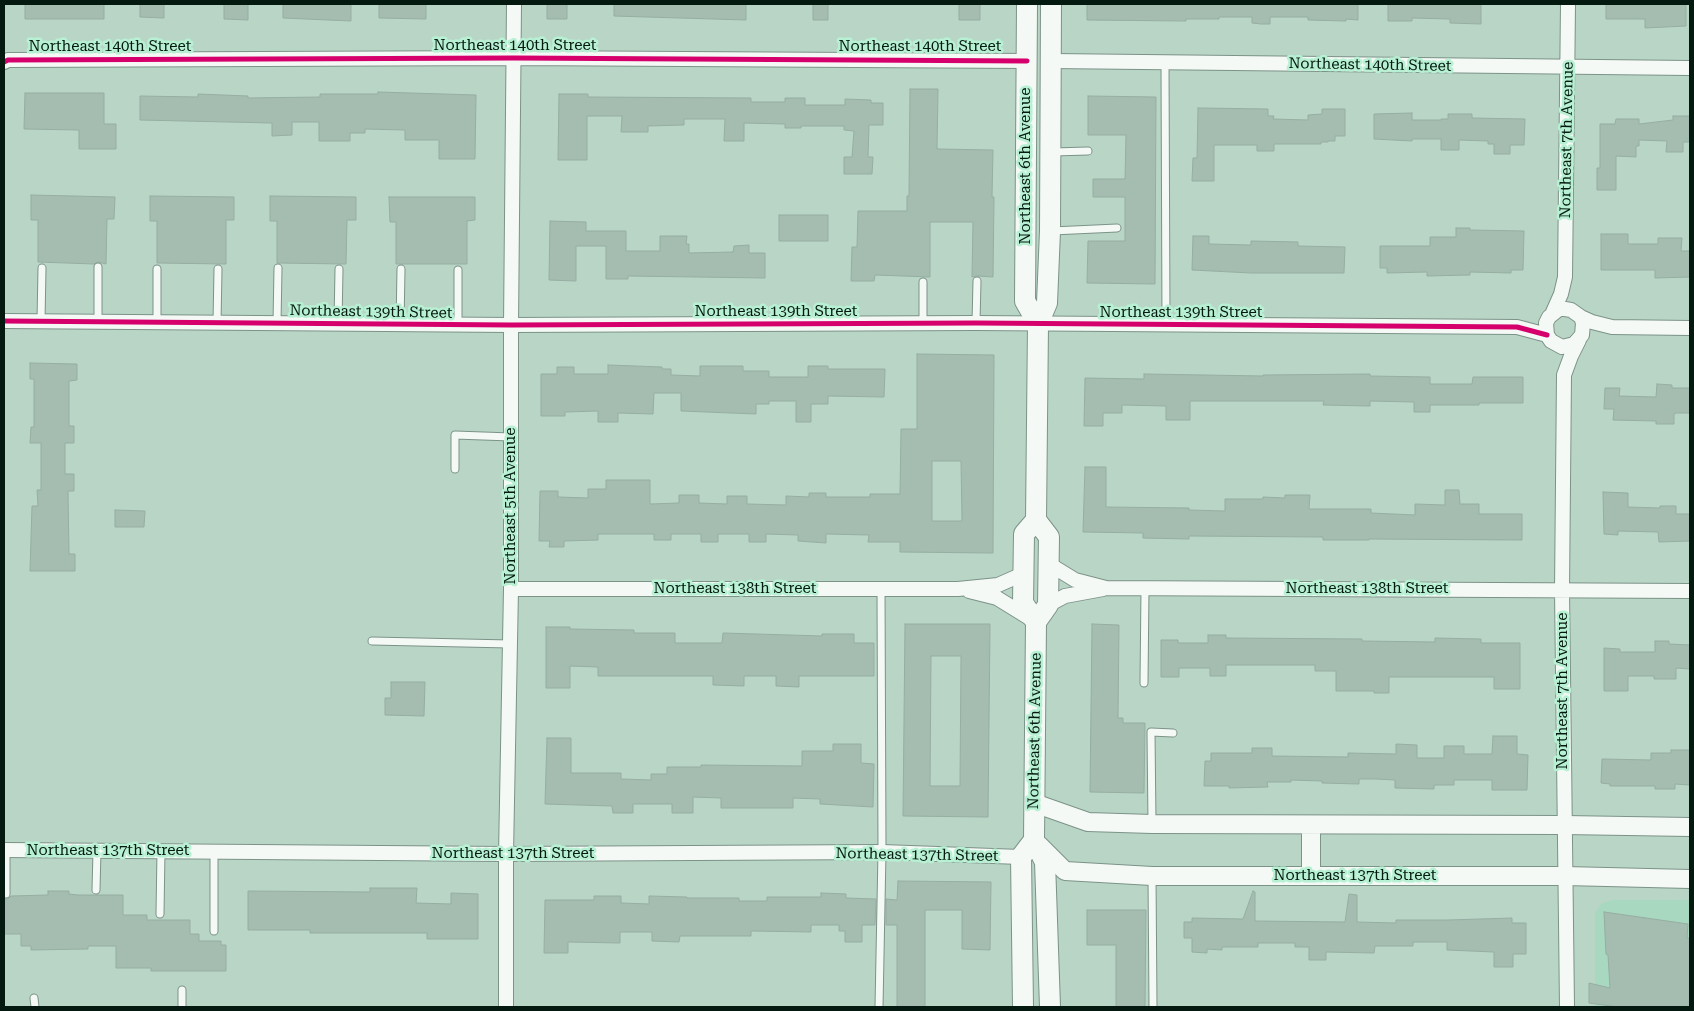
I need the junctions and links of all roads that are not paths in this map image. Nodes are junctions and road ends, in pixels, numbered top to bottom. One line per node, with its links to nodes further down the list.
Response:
1 (514, 4): 7 (street, Northeast 5th Avenue)
2 (1027, 4): 8 (main road, Northeast 6th Avenue)
3 (1040, 4): 6 (main road)
4 (1051, 4): 6 (main road, Northeast 6th Avenue)
5 (1568, 4): 12 (street, Northeast 7th Avenue)
6 (1051, 38): 9 (main road, Northeast 6th Avenue)
7 (514, 58): 8 (street, Northeast 140th Street); 10 (street, Northeast 140th Street); 44 (street, Northeast 5th Avenue)
8 (1026, 61): 41 (main road, Northeast 6th Avenue)
9 (1051, 61): 11 (street, Northeast 140th Street); 15 (main road, Northeast 6th Avenue)
10 (4, 62)
11 (1164, 63): 12 (street, Northeast 140th Street); 43 (lane)
12 (1568, 67): 13 (street, Northeast 140th Street); 26 (street, Northeast 7th Avenue)
13 (1690, 68)
14 (1088, 151): 15 (lane)
15 (1050, 152): 17 (main road, Northeast 6th Avenue)
16 (1117, 228): 17 (lane)
17 (1050, 231): 41 (main road, Northeast 6th Avenue)
18 (98, 267): 33 (lane)
19 (42, 268): 32 (lane)
20 (278, 268): 36 (lane)
21 (157, 269): 34 (lane)
22 (218, 269): 35 (lane)
23 (339, 269): 38 (lane)
24 (401, 269): 39 (lane)
25 (458, 270): 42 (lane)
26 (1565, 277): 29 (street, Northeast 7th Avenue); 30 (street, Northeast 7th Avenue)
27 (923, 282): 40 (lane)
28 (977, 282): 37 (lane)
29 (1551, 314): 30 (street); 45 (street, Northeast 139th Street); 48 (street)
30 (1579, 315): 46 (street); 49 (street)
31 (4, 321): 32 (street, Northeast 139th Street)
32 (41, 321): 33 (street, Northeast 139th Street)
33 (98, 322): 34 (street, Northeast 139th Street)
34 (157, 322): 35 (street, Northeast 139th Street)
35 (217, 323): 36 (street, Northeast 139th Street)
36 (277, 323): 38 (street, Northeast 139th Street)
37 (976, 323): 40 (street, Northeast 139th Street); 41 (street, Northeast 139th Street)
38 (338, 324): 39 (street, Northeast 139th Street)
39 (400, 324): 42 (street, Northeast 139th Street)
40 (923, 324): 44 (street, Northeast 139th Street)
41 (1038, 324): 43 (street, Northeast 139th Street); 53 (main road, Northeast 6th Avenue)
42 (458, 325): 44 (street, Northeast 139th Street)
43 (1166, 325): 45 (street, Northeast 139th Street)
44 (511, 326): 51 (street, Northeast 5th Avenue)
45 (1517, 327): 48 (street, Northeast 139th Street)
46 (1612, 328): 47 (street); 49 (street)
47 (1690, 328)
48 (1549, 338): 49 (street); 50 (street, Northeast 7th Avenue)
49 (1581, 338): 50 (street, Northeast 7th Avenue)
50 (1564, 375): 61 (street, Northeast 7th Avenue)
51 (511, 437): 52 (lane); 58 (street, Northeast 5th Avenue)
52 (455, 469)
53 (1036, 520): 54 (main road); 55 (main road, Northeast 6th Avenue)
54 (1049, 564): 56 (street, Northeast 138th Street); 63 (main road)
55 (1024, 574): 60 (street, Northeast 138th Street); 64 (main road, Northeast 6th Avenue)
56 (1106, 588): 57 (street, Northeast 138th Street); 63 (street)
57 (1145, 588): 61 (street, Northeast 138th Street); 67 (lane)
58 (511, 589): 59 (street, Northeast 138th Street); 66 (street, Northeast 5th Avenue)
59 (881, 589): 60 (street, Northeast 138th Street); 79 (lane)
60 (958, 589): 64 (street, Northeast 138th Street)
61 (1562, 590): 62 (street, Northeast 138th Street); 72 (street, Northeast 7th Avenue)
62 (1690, 591)
63 (1048, 605): 64 (main road)
64 (1036, 622): 69 (main road, Northeast 6th Avenue)
65 (372, 641): 66 (lane)
66 (510, 644): 80 (street, Northeast 5th Avenue)
67 (1144, 683)
68 (1173, 732): 70 (lane)
69 (1034, 803): 70 (street); 74 (main road, Northeast 6th Avenue)
70 (1152, 824): 71 (street)
71 (1311, 825): 72 (street); 83 (street)
72 (1564, 825): 73 (street); 84 (street, Northeast 7th Avenue)
73 (1690, 827)
74 (1034, 840): 81 (main road); 82 (street, Northeast 137th Street); 97 (main road, Northeast 6th Avenue)
75 (5, 850): 76 (street, Northeast 137th Street); 87 (lane)
76 (97, 851): 77 (street, Northeast 137th Street); 86 (lane)
77 (161, 851): 78 (street, Northeast 137th Street); 88 (lane)
78 (214, 852): 80 (street, Northeast 137th Street); 89 (lane)
79 (882, 852): 80 (street, Northeast 137th Street); 81 (street, Northeast 137th Street); 95 (lane)
80 (506, 854): 94 (street, Northeast 5th Avenue)
81 (1021, 857): 96 (main road)
82 (1152, 876): 83 (street, Northeast 137th Street); 98 (lane)
83 (1311, 876): 84 (street, Northeast 137th Street)
84 (1565, 876): 85 (street, Northeast 137th Street); 99 (street, Northeast 7th Avenue)
85 (1690, 879)
86 (96, 890)
87 (6, 894)
88 (160, 914)
89 (214, 931)
90 (182, 990): 93 (lane)
91 (34, 998): 92 (lane)
92 (35, 1007)
93 (182, 1007)
94 (506, 1007)
95 (879, 1007)
96 (1023, 1007)
97 (1050, 1007)
98 (1153, 1007)
99 (1567, 1007)

